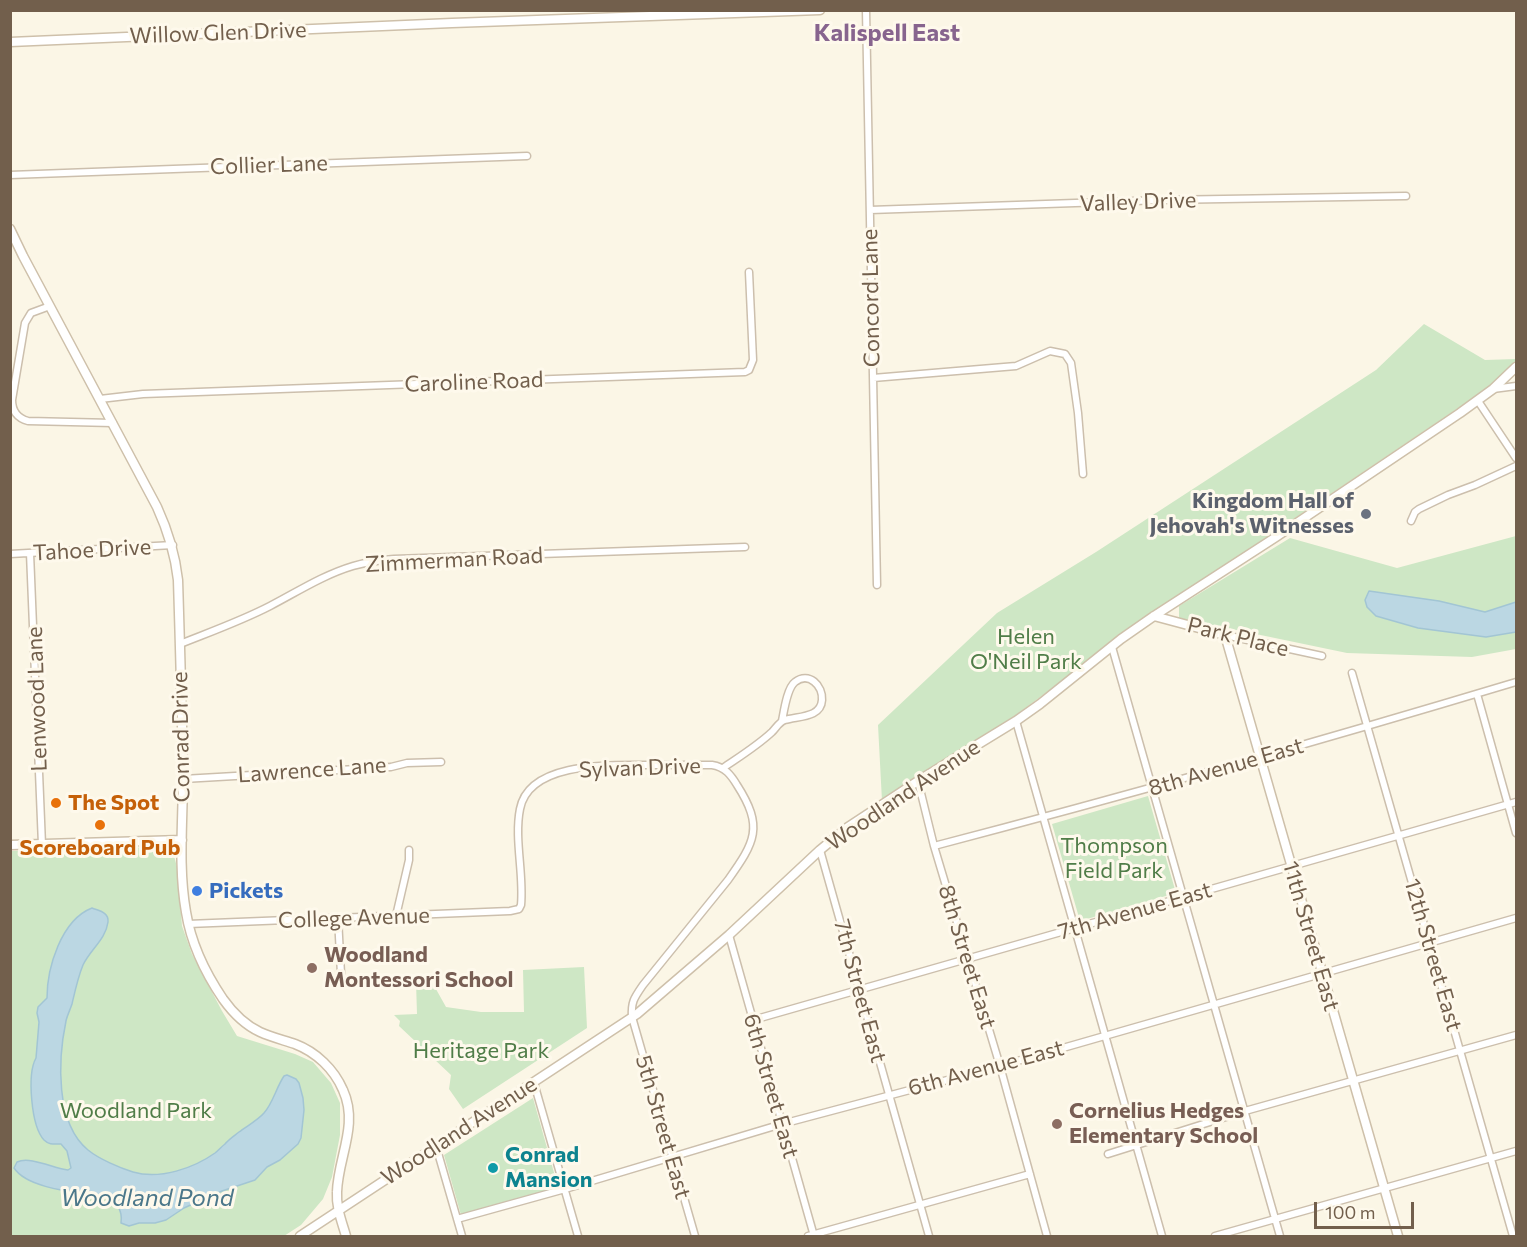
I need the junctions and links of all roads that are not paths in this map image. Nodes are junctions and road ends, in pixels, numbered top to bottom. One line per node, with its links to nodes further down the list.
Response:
1 (820, 10): 3 (street, Willow Glen Drive)
2 (866, 10): 7 (street, Concord Lane)
3 (10, 42)
4 (527, 156): 5 (street, Collier Lane)
5 (10, 175)
6 (1406, 196): 7 (street, Valley Drive)
7 (870, 210): 12 (street, Concord Lane)
8 (10, 229): 10 (street, Conrad Drive)
9 (749, 272): 15 (street, Caroline Road)
10 (51, 306): 15 (street, Conrad Drive); 17 (street)
11 (1516, 367): 14 (street, Woodland Avenue)
12 (873, 378): 20 (street); 26 (street, Concord Lane)
13 (1516, 386): 14 (street)
14 (1493, 389): 16 (street, Woodland Avenue)
15 (100, 399): 17 (street, Conrad Drive)
16 (1478, 400): 18 (street); 27 (street, Woodland Avenue)
17 (113, 423): 22 (street, Conrad Drive)
18 (1516, 458)
19 (1516, 466): 21 (street)
20 (1083, 474)
21 (1411, 521)
22 (173, 545): 24 (street, Tahoe Drive); 29 (street, Conrad Drive)
23 (745, 547): 29 (street, Zimmerman Road)
24 (30, 553): 25 (street, Tahoe Drive); 51 (street, Lenwood Lane)
25 (10, 554)
26 (877, 585)
27 (1154, 616): 28 (street, Park Place); 30 (street, Woodland Avenue)
28 (1225, 635): 31 (street, Park Place); 38 (street, 11th Street East)
29 (180, 644): 41 (street, Conrad Drive)
30 (1112, 647): 36 (street, Woodland Avenue); 43 (street)
31 (1322, 656)
32 (1352, 673): 37 (street, 12th Street East)
33 (1516, 682): 34 (street, 8th Avenue East)
34 (1477, 694): 37 (street, 8th Avenue East); 45 (street)
35 (782, 721): 35 (street); 40 (street)
36 (1016, 721): 42 (street, Woodland Avenue); 46 (street)
37 (1367, 727): 38 (street, 8th Avenue East); 48 (street, 12th Street East)
38 (1260, 757): 43 (street, 8th Avenue East); 55 (street, 11th Street East)
39 (441, 762): 41 (street, Lawrence Lane)
40 (723, 768): 57 (street, Sylvan Drive); 70 (street, Sylvan Drive)
41 (183, 779): 49 (street, Conrad Drive)
42 (918, 781): 52 (street, 8th Street East); 54 (street, Woodland Avenue)
43 (1153, 788): 46 (street, 8th Avenue East); 56 (street)
44 (1516, 802): 45 (street, 7th Avenue East)
45 (1508, 804): 47 (street); 48 (street, 7th Avenue East)
46 (1043, 818): 52 (street, 8th Avenue East); 62 (street)
47 (1516, 833)
48 (1399, 836): 55 (street, 7th Avenue East); 64 (street, 12th Street East)
49 (182, 840): 51 (street); 61 (street, Conrad Drive)
50 (10, 845): 51 (street)
51 (42, 845)
52 (934, 846): 65 (street, 8th Street East)
53 (409, 850): 58 (street)
54 (820, 850): 63 (street, Woodland Avenue); 68 (street, 7th Street East)
55 (1292, 867): 56 (street, 7th Avenue East); 66 (street, 11th Street East)
56 (1184, 897): 62 (street, 7th Avenue East); 69 (street)
57 (519, 909): 58 (street, College Avenue)
58 (396, 916): 59 (street, College Avenue)
59 (338, 918): 61 (street, College Avenue); 67 (street)
60 (1516, 918): 64 (street, 6th Avenue East)
61 (188, 924): 91 (street, Conrad Drive)
62 (1074, 928): 65 (street, 7th Avenue East); 72 (street)
63 (729, 935): 70 (street, Woodland Avenue); 71 (street, 6th Street East)
64 (1429, 943): 66 (street, 6th Avenue East); 74 (street, 12th Street East)
65 (967, 959): 68 (street, 7th Avenue East); 75 (street, 8th Street East)
66 (1322, 973): 69 (street, 6th Avenue East); 76 (street, 11th Street East)
67 (340, 974)
68 (860, 990): 71 (street, 7th Avenue East); 78 (street, 7th Street East)
69 (1214, 1004): 72 (street, 6th Avenue East); 79 (street)
70 (632, 1017): 77 (street, Woodland Avenue); 85 (street, 5th Street East)
71 (753, 1020): 80 (street, 6th Street East)
72 (1105, 1035): 75 (street, 6th Avenue East); 82 (street)
73 (1516, 1035): 74 (street)
74 (1460, 1051): 76 (street); 86 (street, 12th Street East)
75 (1000, 1066): 78 (street, 6th Avenue East); 87 (street, 8th Street East)
76 (1353, 1082): 79 (street); 89 (street, 11th Street East)
77 (534, 1083): 81 (street, Woodland Avenue); 88 (street)
78 (889, 1095): 80 (street, 6th Avenue East); 90 (street, 7th Street East)
79 (1245, 1111): 82 (street); 93 (street)
80 (782, 1124): 85 (street, 6th Avenue East); 99 (street, 6th Street East)
81 (436, 1146): 91 (street, Woodland Avenue); 92 (street)
82 (1136, 1146): 84 (street); 102 (street)
83 (1516, 1151): 86 (street)
84 (1108, 1154)
85 (671, 1158): 88 (street, 6th Avenue East); 98 (street, 5th Street East)
86 (1491, 1158): 89 (street); 106 (street, 12th Street East)
87 (1030, 1174): 90 (street); 101 (street, 8th Street East)
88 (565, 1189): 92 (street, 6th Avenue East); 97 (street)
89 (1384, 1190): 93 (street); 105 (street, 11th Street East)
90 (920, 1205): 99 (street); 100 (street, 7th Street East)
91 (338, 1210): 94 (street, Woodland Avenue); 95 (street, Conrad Drive)
92 (457, 1219): 96 (street)
93 (1275, 1219): 103 (street); 104 (street)
94 (300, 1236)
95 (346, 1236)
96 (462, 1236)
97 (578, 1236)
98 (695, 1236)
99 (812, 1236)
100 (929, 1236)
101 (1047, 1236)
102 (1162, 1236)
103 (1215, 1236)
104 (1281, 1236)
105 (1398, 1236)
106 (1513, 1236)

